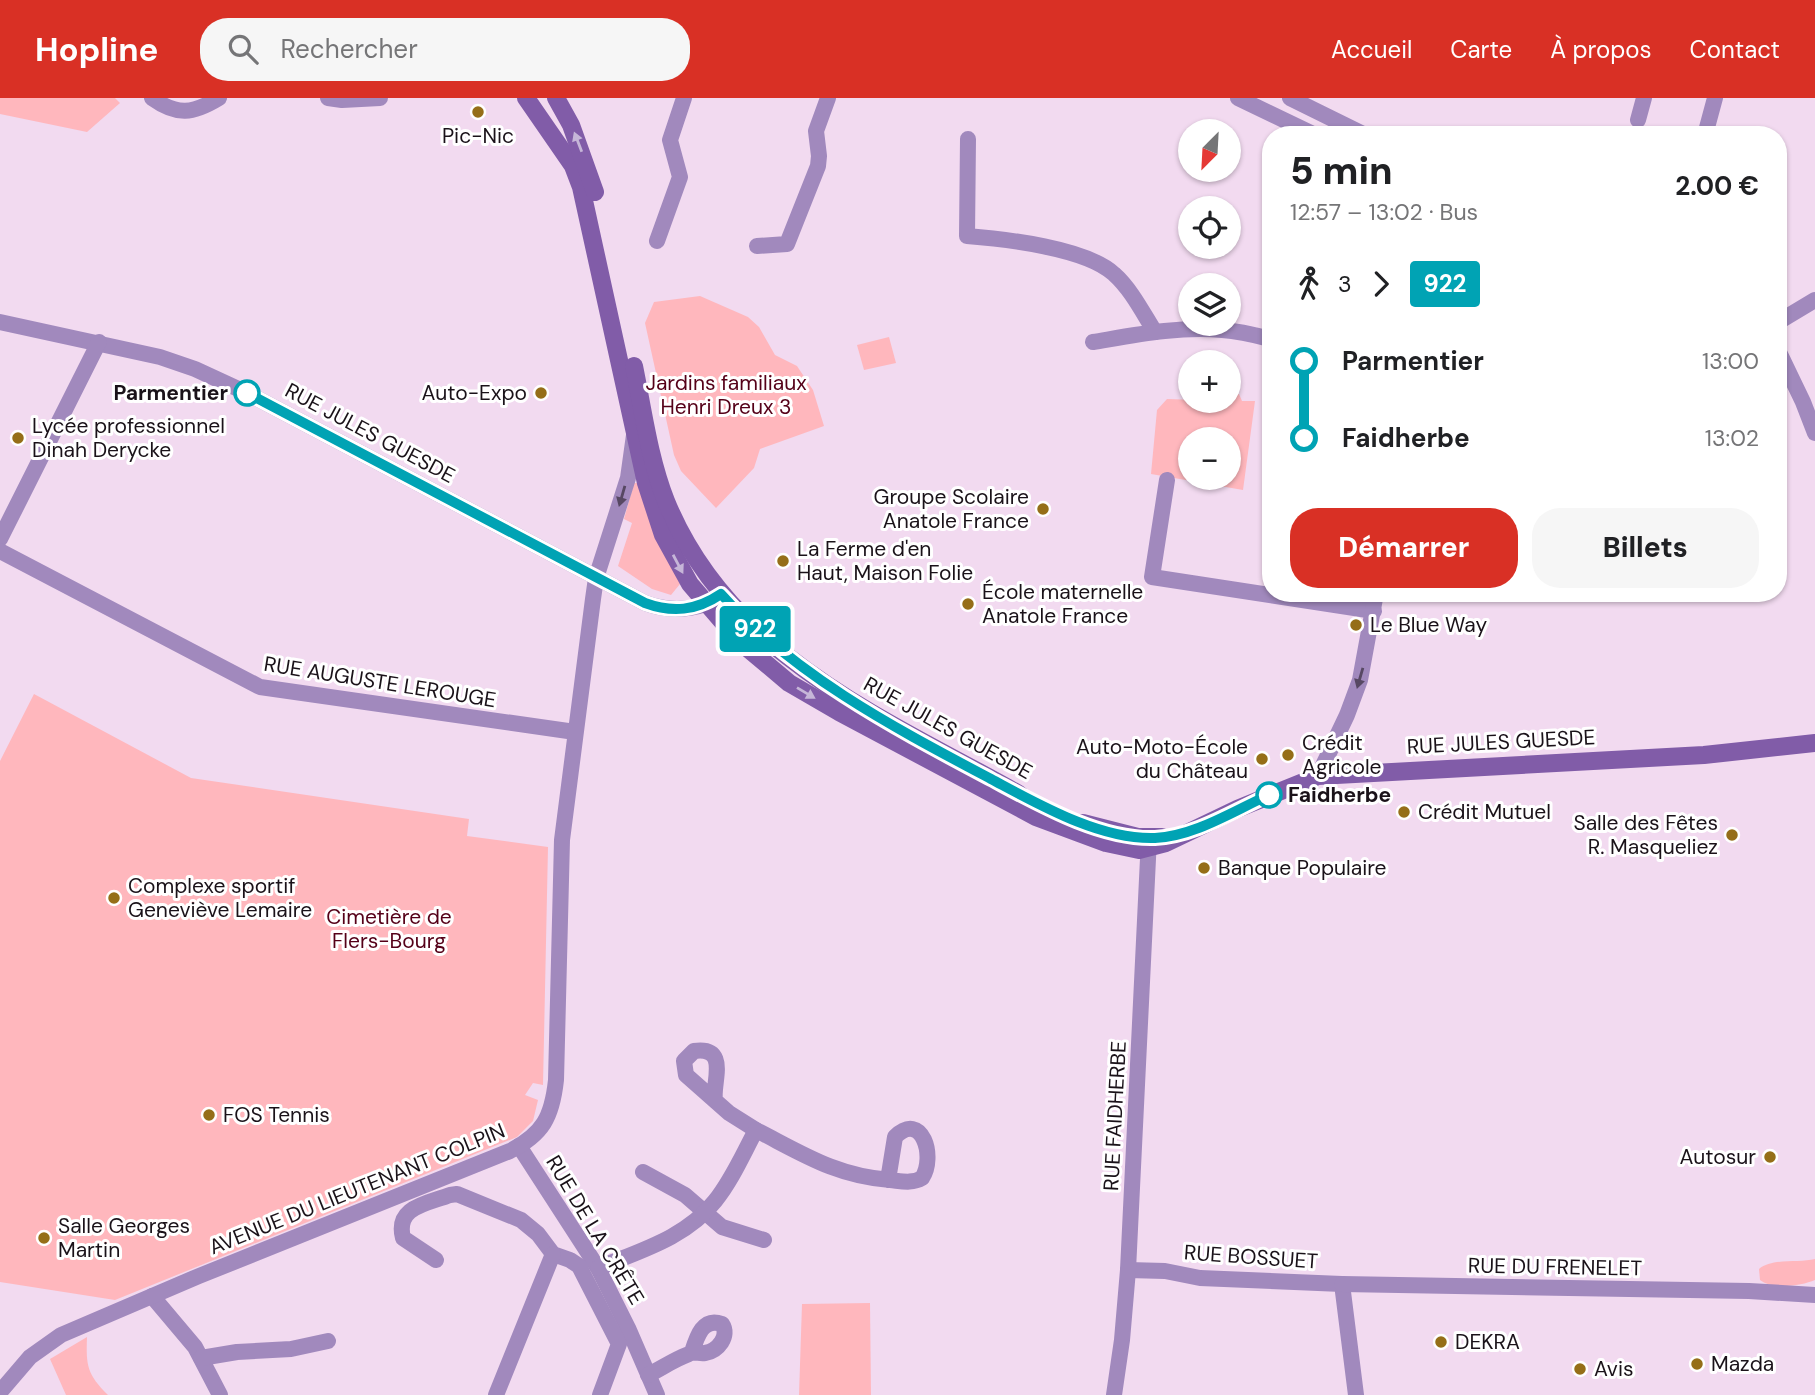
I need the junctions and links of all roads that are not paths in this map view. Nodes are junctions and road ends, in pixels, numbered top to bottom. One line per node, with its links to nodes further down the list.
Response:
1 (152, 98): 2 (street)
2 (219, 98)
3 (328, 98): 4 (street)
4 (380, 98)
5 (526, 98): 29 (street)
6 (556, 98): 36 (street, one-way to 6)
7 (684, 98): 19 (street)
8 (828, 98): 20 (street)
9 (1271, 98): 13 (street)
10 (1290, 98): 16 (street)
11 (1644, 98): 14 (street)
12 (1715, 98): 17 (street)
13 (1243, 101): 15 (street)
14 (1637, 120)
15 (1296, 126)
16 (1347, 126)
17 (1707, 126)
18 (968, 139): 24 (street)
19 (657, 241)
20 (757, 246)
21 (1815, 300): 22 (street)
22 (1787, 316)
23 (0, 322): 26 (street, RUE JULES GUESDE)
24 (1155, 332): 25 (street); 27 (street)
25 (1262, 337)
26 (99, 342): 32 (street); 34 (street, RUE JULES GUESDE)
27 (1093, 342)
28 (1787, 369): 30 (street)
29 (635, 429): 34 (street, AVENUE DU LIEUTENANT COLPIN, one-way to 34); 36 (street, one-way to 36)
30 (1815, 433)
31 (1167, 480): 35 (street)
32 (0, 539)
33 (0, 551): 40 (street, RUE AUGUSTE LEROUGE)
34 (596, 578): 36 (street, RUE JULES GUESDE); 40 (street, AVENUE DU LIEUTENANT COLPIN)
35 (1262, 594)
36 (713, 599): 43 (street, RUE JULES GUESDE)
37 (1315, 602): 39 (street)
38 (1375, 602): 39 (street)
39 (1374, 611): 42 (street, one-way to 42)
40 (575, 732): 46 (street, AVENUE DU LIEUTENANT COLPIN)
41 (1815, 743): 42 (street, RUE JULES GUESDE)
42 (1318, 776): 43 (street, RUE JULES GUESDE)
43 (1148, 843): 55 (street, RUE FAIDHERBE)
44 (715, 1100): 45 (street)
45 (756, 1130): 48 (street); 49 (street)
46 (519, 1146): 51 (street, RUE DE LA CRÊTE); 60 (street, AVENUE DU LIEUTENANT COLPIN)
47 (643, 1172): 49 (street)
48 (888, 1180)
49 (704, 1212): 50 (street); 54 (street)
50 (764, 1240)
51 (582, 1244): 52 (street); 54 (street, RUE DE LA CRÊTE)
52 (553, 1254): 53 (street); 62 (street); 68 (street)
53 (436, 1260)
54 (598, 1268): 62 (street, RUE DE LA CRÊTE)
55 (1128, 1270): 56 (street, RUE BOSSUET); 71 (street, RUE FAIDHERBE)
56 (1342, 1284): 58 (street, RUE DU FRENELET); 72 (street, RUE BOSSUET)
57 (1815, 1286): 58 (street, RUE DU FRENELET)
58 (1767, 1292): 59 (street, RUE DU FRENELET)
59 (1815, 1294)
60 (152, 1296): 64 (street); 66 (street, AVENUE DU LIEUTENANT COLPIN)
61 (328, 1341): 64 (street)
62 (626, 1341): 65 (street, RUE DE LA CRÊTE); 69 (street)
63 (692, 1352): 65 (street)
64 (201, 1358): 67 (street)
65 (649, 1375): 70 (street, RUE DE LA CRÊTE)
66 (0, 1392)
67 (220, 1395)
68 (496, 1395)
69 (600, 1395)
70 (657, 1395)
71 (1114, 1395)
72 (1356, 1395)

